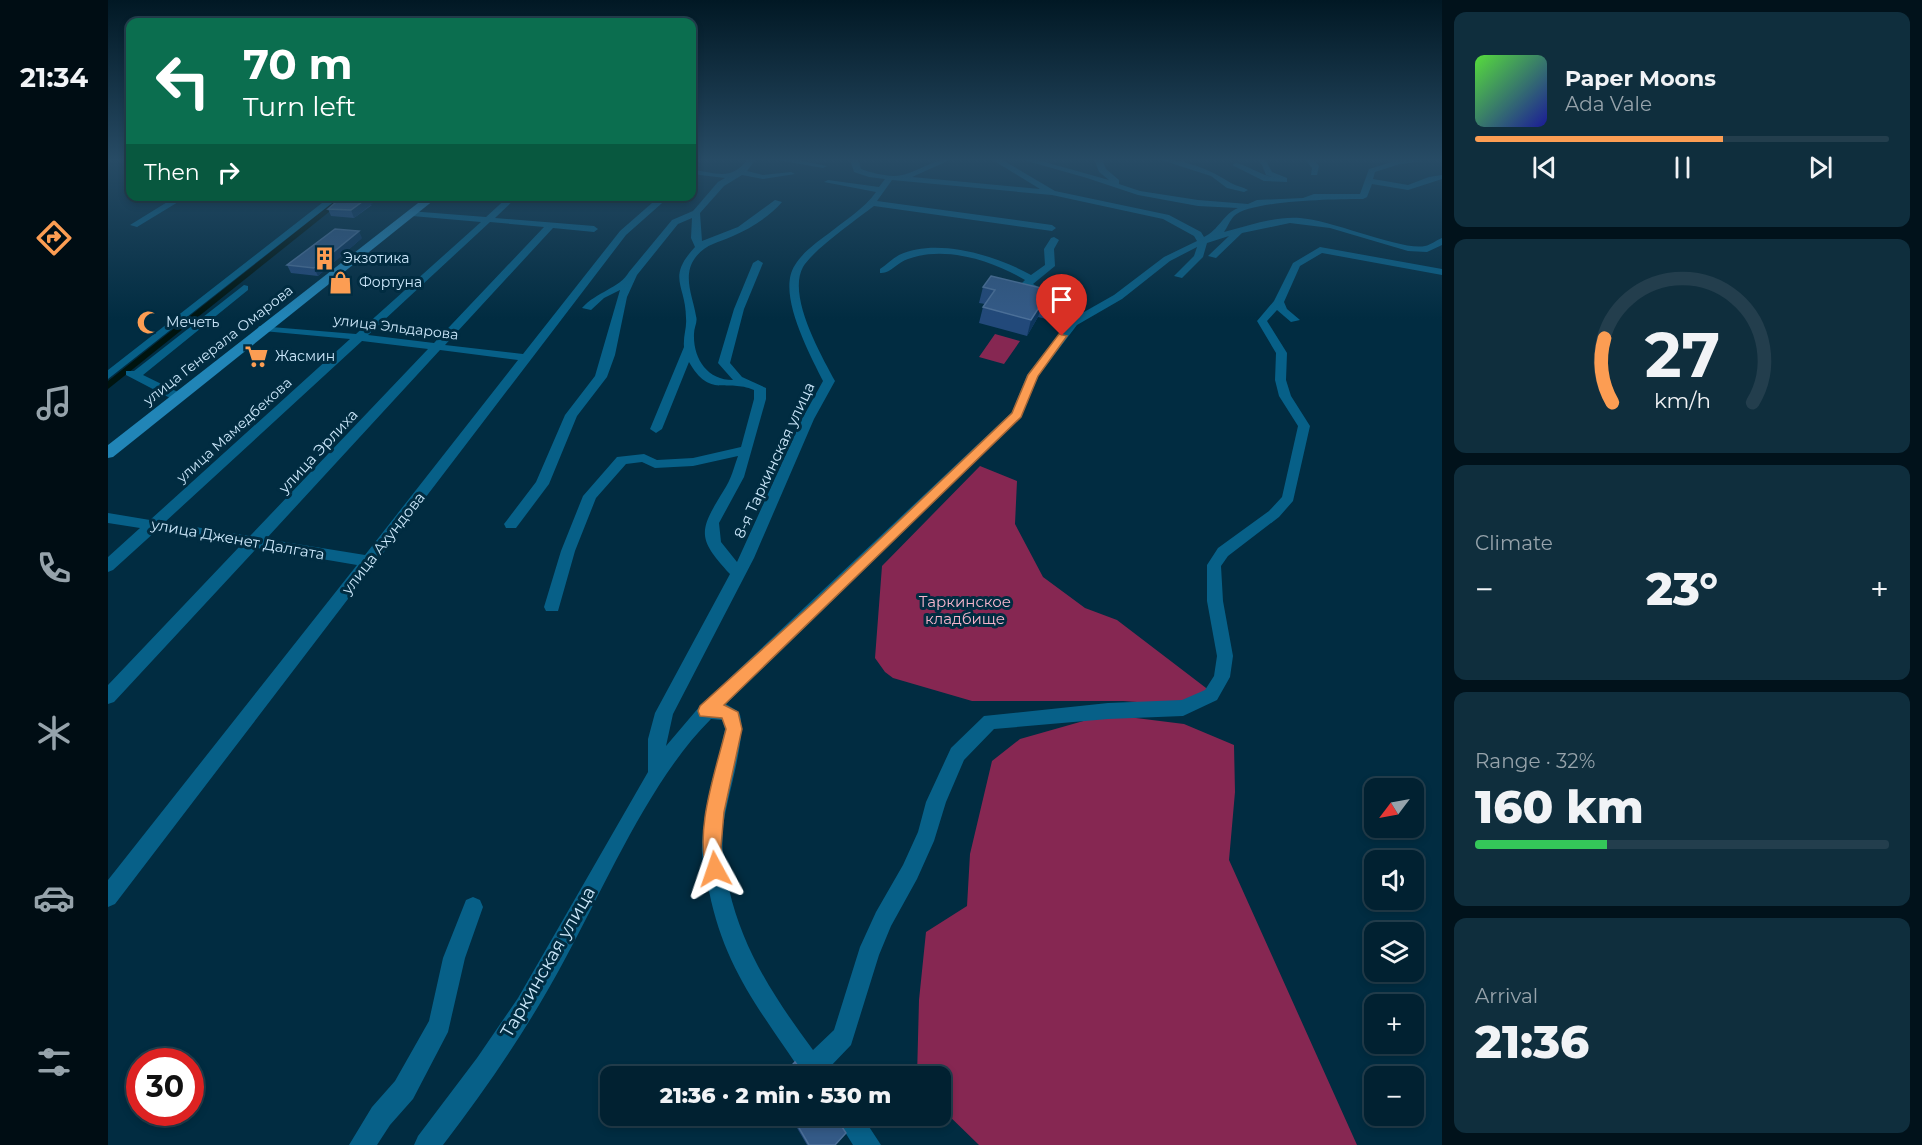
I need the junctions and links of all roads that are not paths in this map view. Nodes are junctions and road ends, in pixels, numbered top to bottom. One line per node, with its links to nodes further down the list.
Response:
1 (155, 212): 13 (street)
2 (316, 212): 40 (street)
3 (495, 212): 12 (street, улица Мамедбекова)
4 (647, 212): 39 (street, улица Ахундова)
5 (765, 212): 21 (street)
6 (860, 212): 53 (street, 8-я Таркинская улица)
7 (953, 212): 15 (street)
8 (1144, 212): 18 (street)
9 (1234, 212): 18 (street)
10 (412, 213): 12 (street); 35 (main road, улица Генерала Омарова)
11 (696, 213): 21 (street); 29 (street)
12 (488, 219): 14 (street); 36 (street, улица Мамедбекова)
13 (134, 225)
14 (550, 226): 16 (street); 38 (street, улица Эрлиха)
15 (1052, 228)
16 (594, 229)
17 (1238, 233): 18 (street); 20 (street); 22 (street)
18 (1204, 239): 27 (street); 33 (street, Таркинская улица)
19 (1054, 240): 28 (street)
20 (1442, 242): 24 (street)
21 (699, 245): 37 (street)
22 (1213, 256)
23 (758, 263): 42 (street)
24 (1410, 264): 26 (street); 31 (street)
25 (883, 271): 28 (street)
26 (1442, 272)
27 (1179, 276)
28 (1031, 279): 33 (street)
29 (626, 283): 32 (street); 49 (street)
30 (244, 288): 41 (street)
31 (1279, 302): 34 (street); 61 (street)
32 (587, 308)
33 (1084, 316): 56 (street, Таркинская улица)
34 (1295, 320)
35 (263, 328): 36 (street, улица Эльдарова); 43 (main road, улица Генерала Омарова); 46 (main road, улица Генерала Омарова)
36 (359, 337): 38 (street, улица Эльдарова); 48 (street, улица Мамедбекова)
37 (690, 346): 42 (street); 44 (street)
38 (440, 347): 39 (street, улица Эльдарова); 50 (street, улица Эрлиха)
39 (526, 358): 51 (street, улица Ахундова)
40 (111, 369): 41 (street)
41 (137, 375): 43 (street)
42 (750, 383): 45 (street)
43 (176, 396): 46 (main road, улица Генерала Омарова)
44 (656, 429)
45 (744, 450): 53 (street); 54 (street)
46 (108, 452)
47 (108, 518): 48 (street, улица Дженет Далгата)
48 (153, 524): 50 (street, улица Дженет Далгата); 52 (street, улица Мамедбекова)
49 (511, 524)
50 (256, 541): 51 (street, улица Дженет Далгата); 55 (street, улица Эрлиха)
51 (369, 561): 58 (street, улица Ахундова)
52 (108, 566)
53 (739, 574): 57 (street, 8-я Таркинская улица)
54 (552, 607)
55 (108, 697)
56 (706, 711): 57 (street, Таркинская улица); 60 (street)
57 (657, 772): 64 (street, Таркинская улица)
58 (108, 897)
59 (473, 908): 63 (street)
60 (810, 1066)
61 (820, 1066)
62 (854, 1126): 65 (street)
63 (362, 1145)
64 (427, 1145)
65 (868, 1145)

